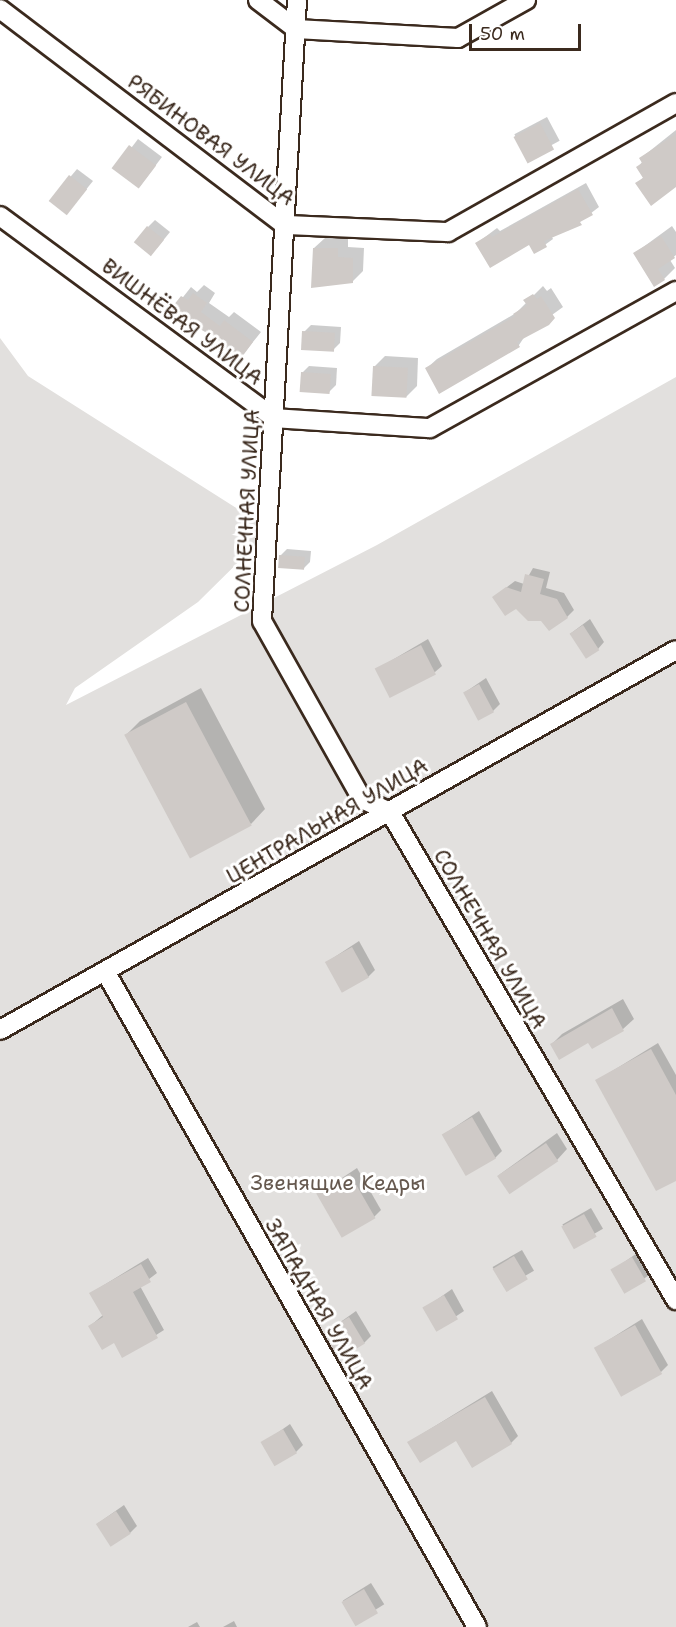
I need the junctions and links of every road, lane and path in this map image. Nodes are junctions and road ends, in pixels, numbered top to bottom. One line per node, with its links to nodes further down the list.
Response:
1 (258, 0): 5 (street)
2 (297, 0): 5 (street, СОЛНЕЧНАЯ УЛИЦА)
3 (526, 0): 5 (street)
4 (0, 9): 8 (street, РЯБИНОВАЯ УЛИЦА)
5 (296, 29): 8 (street, СОЛНЕЧНАЯ УЛИЦА)
6 (676, 103): 8 (street, РЯБИНОВАЯ УЛИЦА)
7 (0, 216): 10 (street, ВИШНЁВАЯ УЛИЦА)
8 (285, 225): 10 (street, СОЛНЕЧНАЯ УЛИЦА)
9 (676, 291): 10 (street)
10 (274, 418): 12 (street, СОЛНЕЧНАЯ УЛИЦА)
11 (676, 650): 12 (street, ЦЕНТРАЛЬНАЯ УЛИЦА)
12 (390, 812): 13 (street, ЦЕНТРАЛЬНАЯ УЛИЦА); 15 (street, СОЛНЕЧНАЯ УЛИЦА)
13 (105, 971): 14 (street, ЦЕНТРАЛЬНАЯ УЛИЦА); 16 (street, ЗАПАДНАЯ УЛИЦА)
14 (0, 1030)
15 (676, 1300)
16 (477, 1627)

